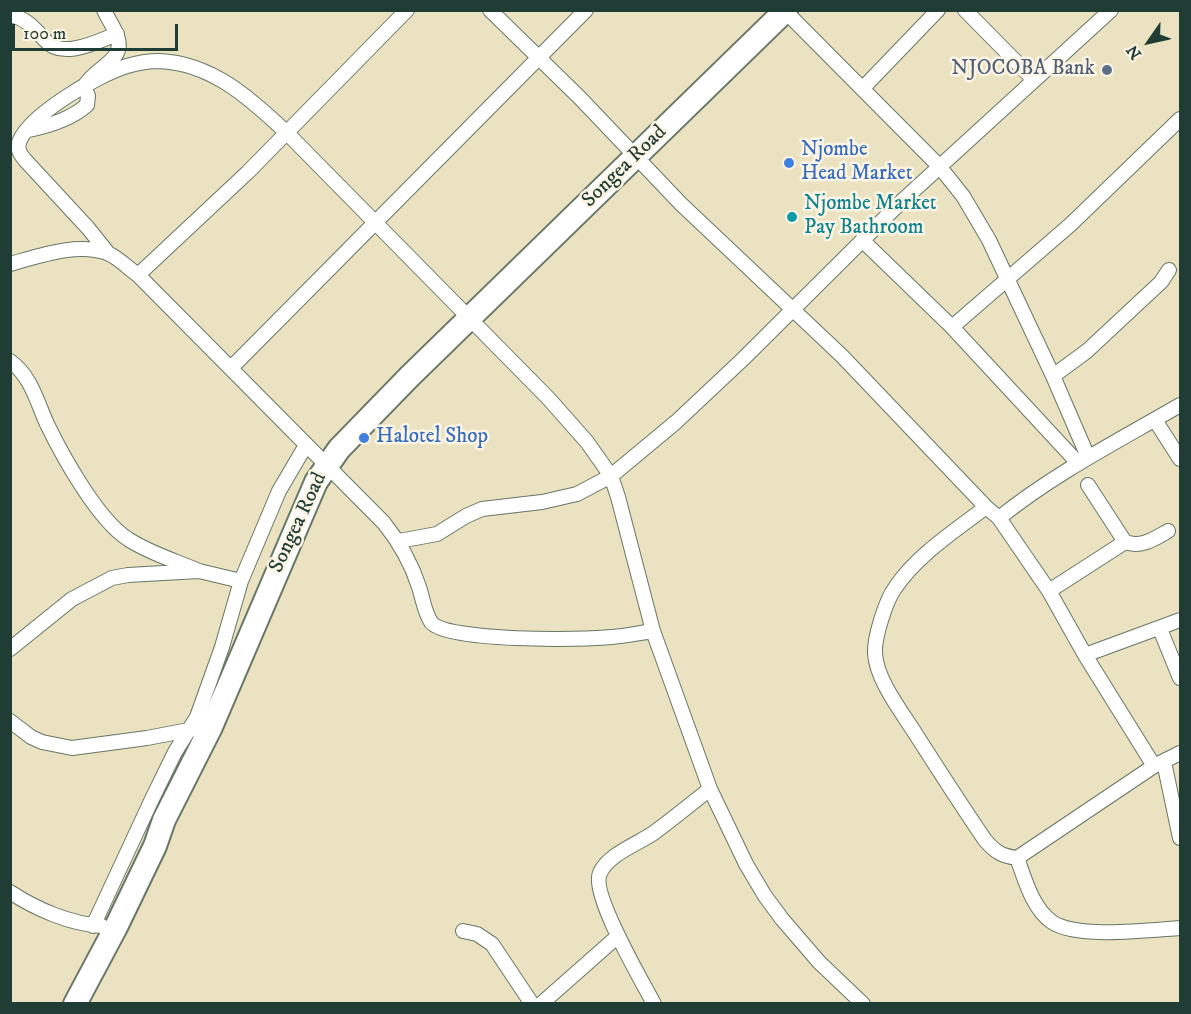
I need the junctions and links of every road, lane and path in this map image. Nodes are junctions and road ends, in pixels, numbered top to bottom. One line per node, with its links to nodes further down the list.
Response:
1 (104, 10): 10 (street)
2 (406, 10): 17 (street)
3 (490, 10): 11 (street)
4 (586, 10): 11 (street)
5 (938, 10): 14 (street)
6 (965, 10): 12 (street)
7 (1111, 10): 12 (street)
8 (785, 11): 14 (street); 19 (highway, Songea Road)
9 (10, 15): 10 (street)
10 (117, 33): 13 (street)
11 (539, 58): 19 (street); 21 (street)
12 (1034, 80): 20 (street)
13 (84, 87): 17 (street); 18 (street); 18 (street)
14 (864, 88): 20 (street)
15 (1180, 119): 27 (street)
16 (10, 128): 18 (street)
17 (287, 133): 21 (street); 26 (street)
18 (23, 135): 23 (street)
19 (634, 156): 28 (street); 29 (highway, Songea Road)
20 (939, 166): 22 (street); 27 (street)
21 (375, 222): 29 (street); 32 (street)
22 (862, 240): 28 (street); 30 (street)
23 (108, 253): 24 (street); 26 (street)
24 (10, 264)
25 (1168, 270): 33 (street)
26 (138, 275): 32 (street)
27 (1007, 279): 30 (street); 33 (street)
28 (794, 309): 40 (street); 42 (street)
29 (468, 319): 39 (highway, Songea Road); 40 (street)
30 (952, 327): 38 (street)
31 (10, 361): 47 (street)
32 (231, 368): 36 (street)
33 (1053, 376): 38 (street)
34 (1180, 405): 35 (street)
35 (1155, 420): 37 (street); 38 (street)
36 (306, 445): 39 (street); 48 (street)
37 (1180, 459)
38 (1083, 460): 43 (street)
39 (326, 466): 45 (street); 57 (highway, Songea Road)
40 (612, 476): 45 (street); 52 (street)
41 (1088, 485): 46 (street)
42 (986, 507): 43 (street); 62 (street)
43 (999, 518): 49 (street)
44 (1168, 531): 46 (street)
45 (399, 541): 52 (street)
46 (1125, 542): 49 (street)
47 (199, 571): 48 (street); 53 (street)
48 (241, 581): 57 (street)
49 (1049, 591): 54 (street)
50 (1180, 620): 51 (street)
51 (1160, 628): 54 (street); 55 (street)
52 (653, 631): 60 (street)
53 (10, 649)
54 (1085, 655): 59 (street)
55 (1180, 678)
56 (10, 721): 57 (street)
57 (200, 728): 64 (street); 65 (highway, Songea Road)
58 (1180, 753): 59 (street)
59 (1159, 764): 61 (street); 62 (street)
60 (710, 789): 68 (street); 69 (street)
61 (1180, 838)
62 (1017, 858): 66 (street)
63 (14, 900): 64 (street)
64 (93, 926): 65 (street)
65 (116, 927): 70 (highway, Songea Road)
66 (1180, 928)
67 (463, 931): 71 (street)
68 (618, 936): 72 (street); 73 (street)
69 (859, 1000): 74 (street)
70 (75, 1004)
71 (532, 1004)
72 (541, 1004)
73 (654, 1004)
74 (842, 1004)

